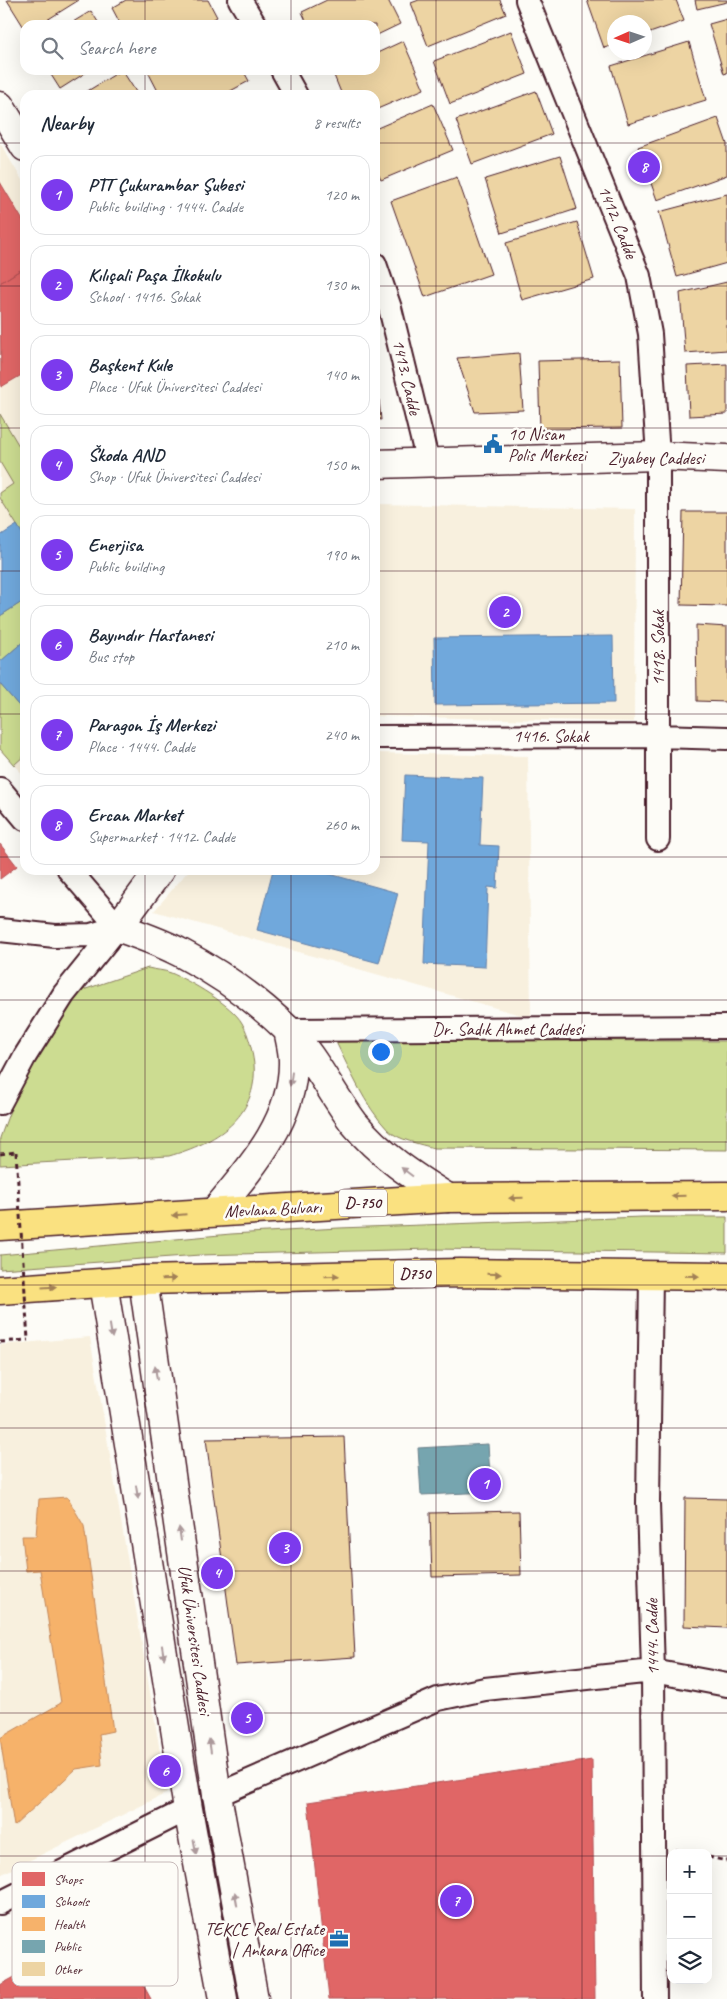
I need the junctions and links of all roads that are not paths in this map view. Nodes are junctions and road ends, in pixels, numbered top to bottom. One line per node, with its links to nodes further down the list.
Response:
1 (240, 0): 3 (street)
2 (527, 0): 9 (street, 1412. Cadde)
3 (252, 20)
4 (285, 75): 5 (street)
5 (293, 90)
6 (0, 106): 7 (main road)
7 (20, 139)
8 (380, 279): 11 (street, 1413. Cadde)
9 (658, 456): 10 (main road, Ziyabey Caddesi); 11 (main road, Ziyabey Caddesi); 13 (street, 1418. Sokak)
10 (727, 459)
11 (428, 462): 12 (main road, Ziyabey Caddesi)
12 (380, 464)
13 (658, 736): 14 (street, 1416. Sokak); 15 (street, 1416. Sokak); 18 (street, 1418. Sokak)
14 (380, 737)
15 (727, 738)
16 (0, 790): 17 (street)
17 (20, 813)
18 (658, 840)
19 (73, 875): 21 (street)
20 (156, 875): 21 (main road)
21 (118, 927): 22 (street); 24 (main road); 25 (street)
22 (0, 930)
23 (727, 1027): 24 (street, Dr. Sadık Ahmet Caddesi)
24 (288, 1030): 27 (main road, one-way to 24); 28 (main road, one-way to 28)
25 (0, 1103)
26 (727, 1196): 27 (highway, Mevlana Bulvarı / D-750, one-way to 27)
27 (448, 1198): 28 (highway, Mevlana Bulvarı / D-750)
28 (214, 1212): 29 (highway, Mevlana Bulvarı / D-750, one-way to 29)
29 (0, 1226)
30 (651, 1275): 31 (highway, D750, one-way to 31); 32 (highway, D750, one-way to 30); 35 (street, 1444. Cadde)
31 (727, 1276)
32 (143, 1280): 33 (highway, D750); 37 (main road, Ufuk Üniversitesi Caddesi, one-way to 32)
33 (103, 1283): 34 (highway, one-way to 33); 38 (main road, Ufuk Üniversitesi Caddesi, one-way to 38)
34 (0, 1290)
35 (652, 1670): 36 (street); 37 (street); 44 (street, 1444. Cadde)
36 (727, 1685)
37 (217, 1795): 38 (main road); 43 (main road, Ufuk Üniversitesi Caddesi, one-way to 37)
38 (188, 1809): 39 (street); 42 (main road, Ufuk Üniversitesi Caddesi, one-way to 42)
39 (82, 1862)
40 (12, 1897): 41 (street)
41 (0, 1903)
42 (223, 1999)
43 (254, 1999)
44 (655, 1999)

